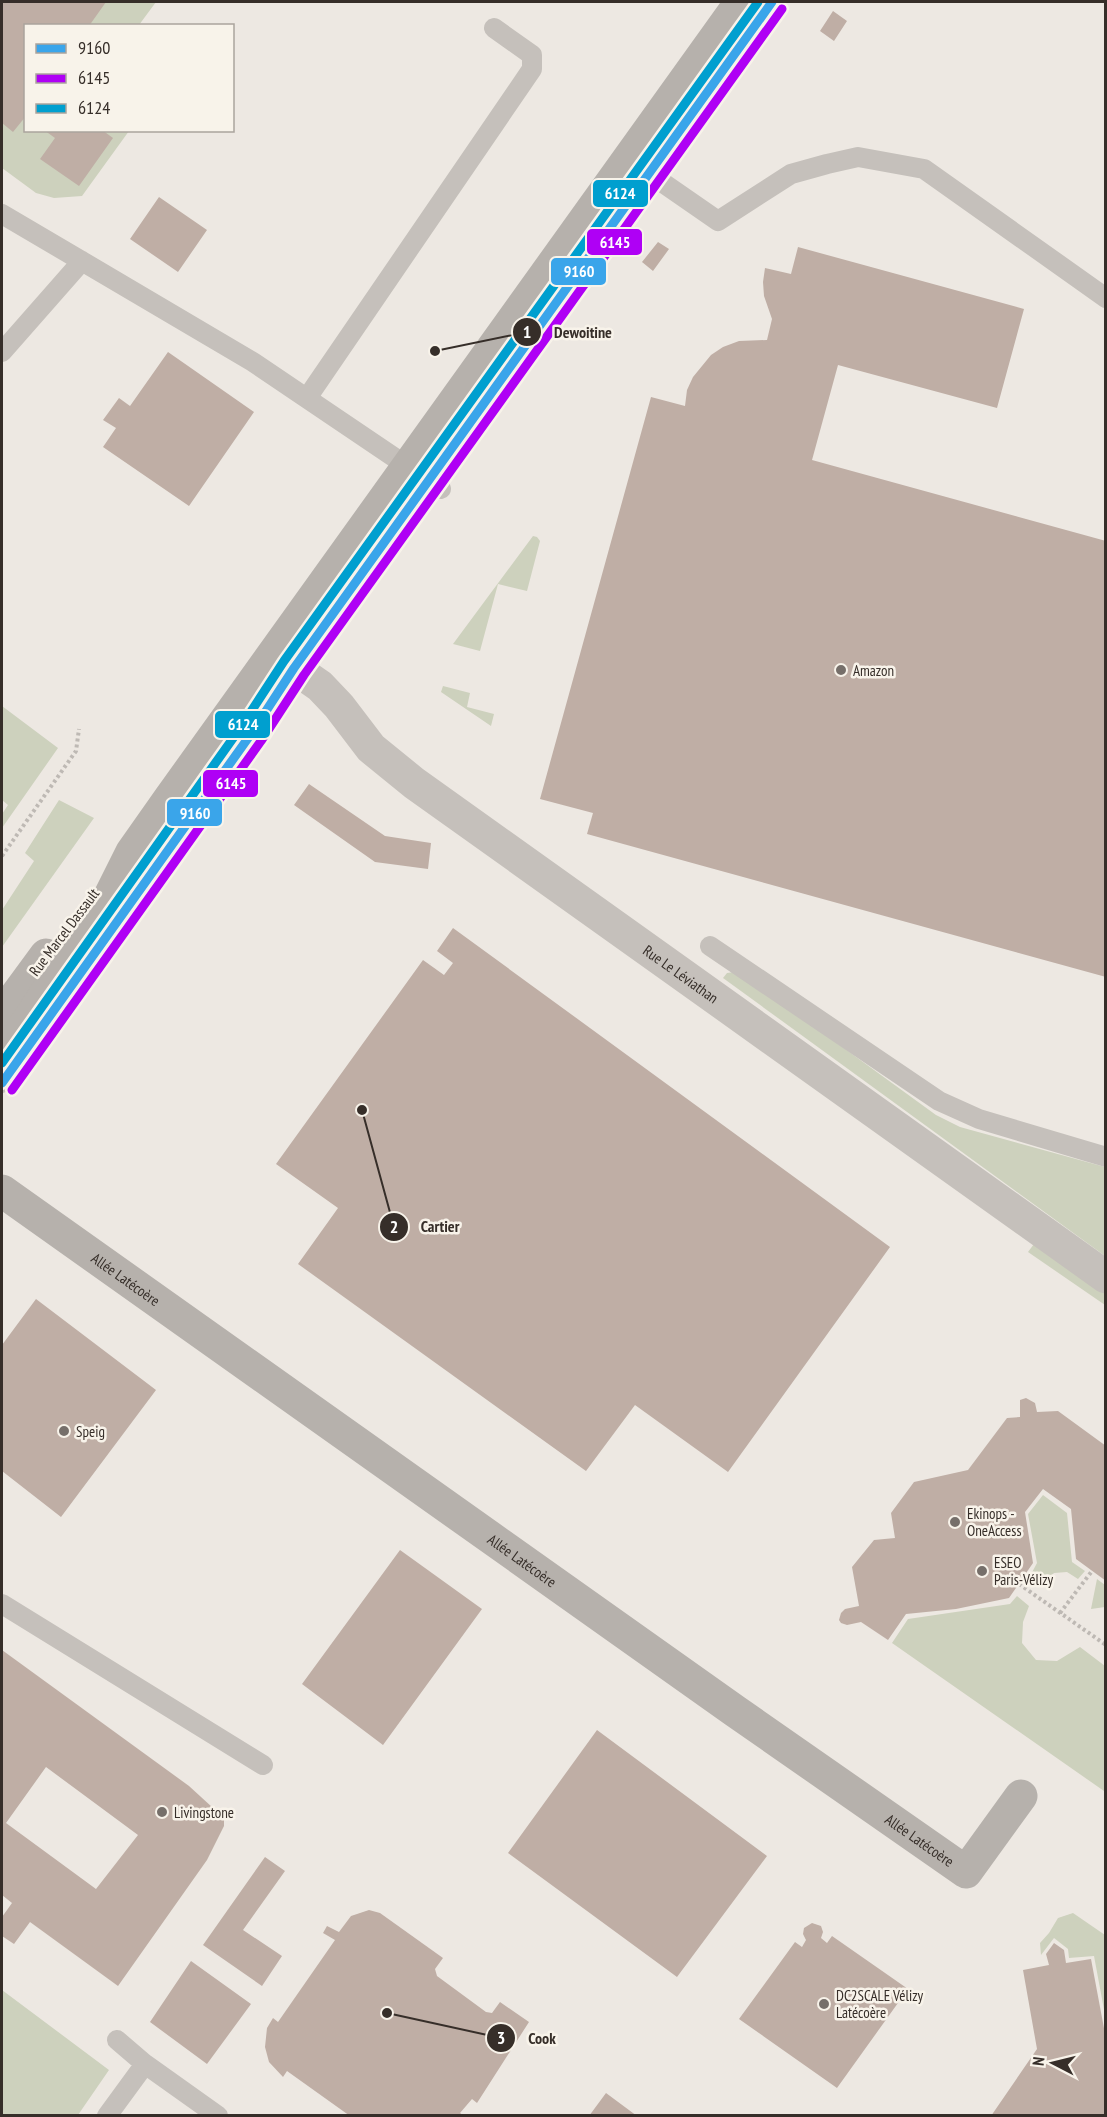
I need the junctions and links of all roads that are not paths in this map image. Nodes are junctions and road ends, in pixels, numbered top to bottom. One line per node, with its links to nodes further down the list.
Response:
1 (741, 2): 4 (street, Rue Marcel Dassault)
2 (772, 2): 4 (lane, Rue Marcel Dassault)
3 (494, 28): 9 (lane)
4 (639, 166): 7 (lane); 10 (street, Rue Marcel Dassault)
5 (2, 214): 6 (lane)
6 (82, 261): 8 (lane); 9 (lane)
7 (1106, 298)
8 (2, 352)
9 (307, 398): 10 (lane)
10 (425, 478): 11 (street, Rue Marcel Dassault)
11 (284, 661): 12 (street, Rue Marcel Dassault); 16 (lane, Rue Marcel Dassault); 19 (street, Rue Le Léviathan)
12 (132, 852): 14 (street, Rue Marcel Dassault); 15 (street, Rue Marcel Dassault)
13 (710, 946): 17 (lane)
14 (2, 1016)
15 (2, 1060)
16 (2, 1083)
17 (1106, 1157)
18 (2, 1191): 22 (street, Allée Latécoère)
19 (1106, 1278)
20 (2, 1604): 21 (lane)
21 (263, 1765)
22 (1021, 1796)
23 (117, 2040): 24 (lane)
24 (145, 2064): 25 (lane); 26 (lane)
25 (107, 2115)
26 (218, 2115)

